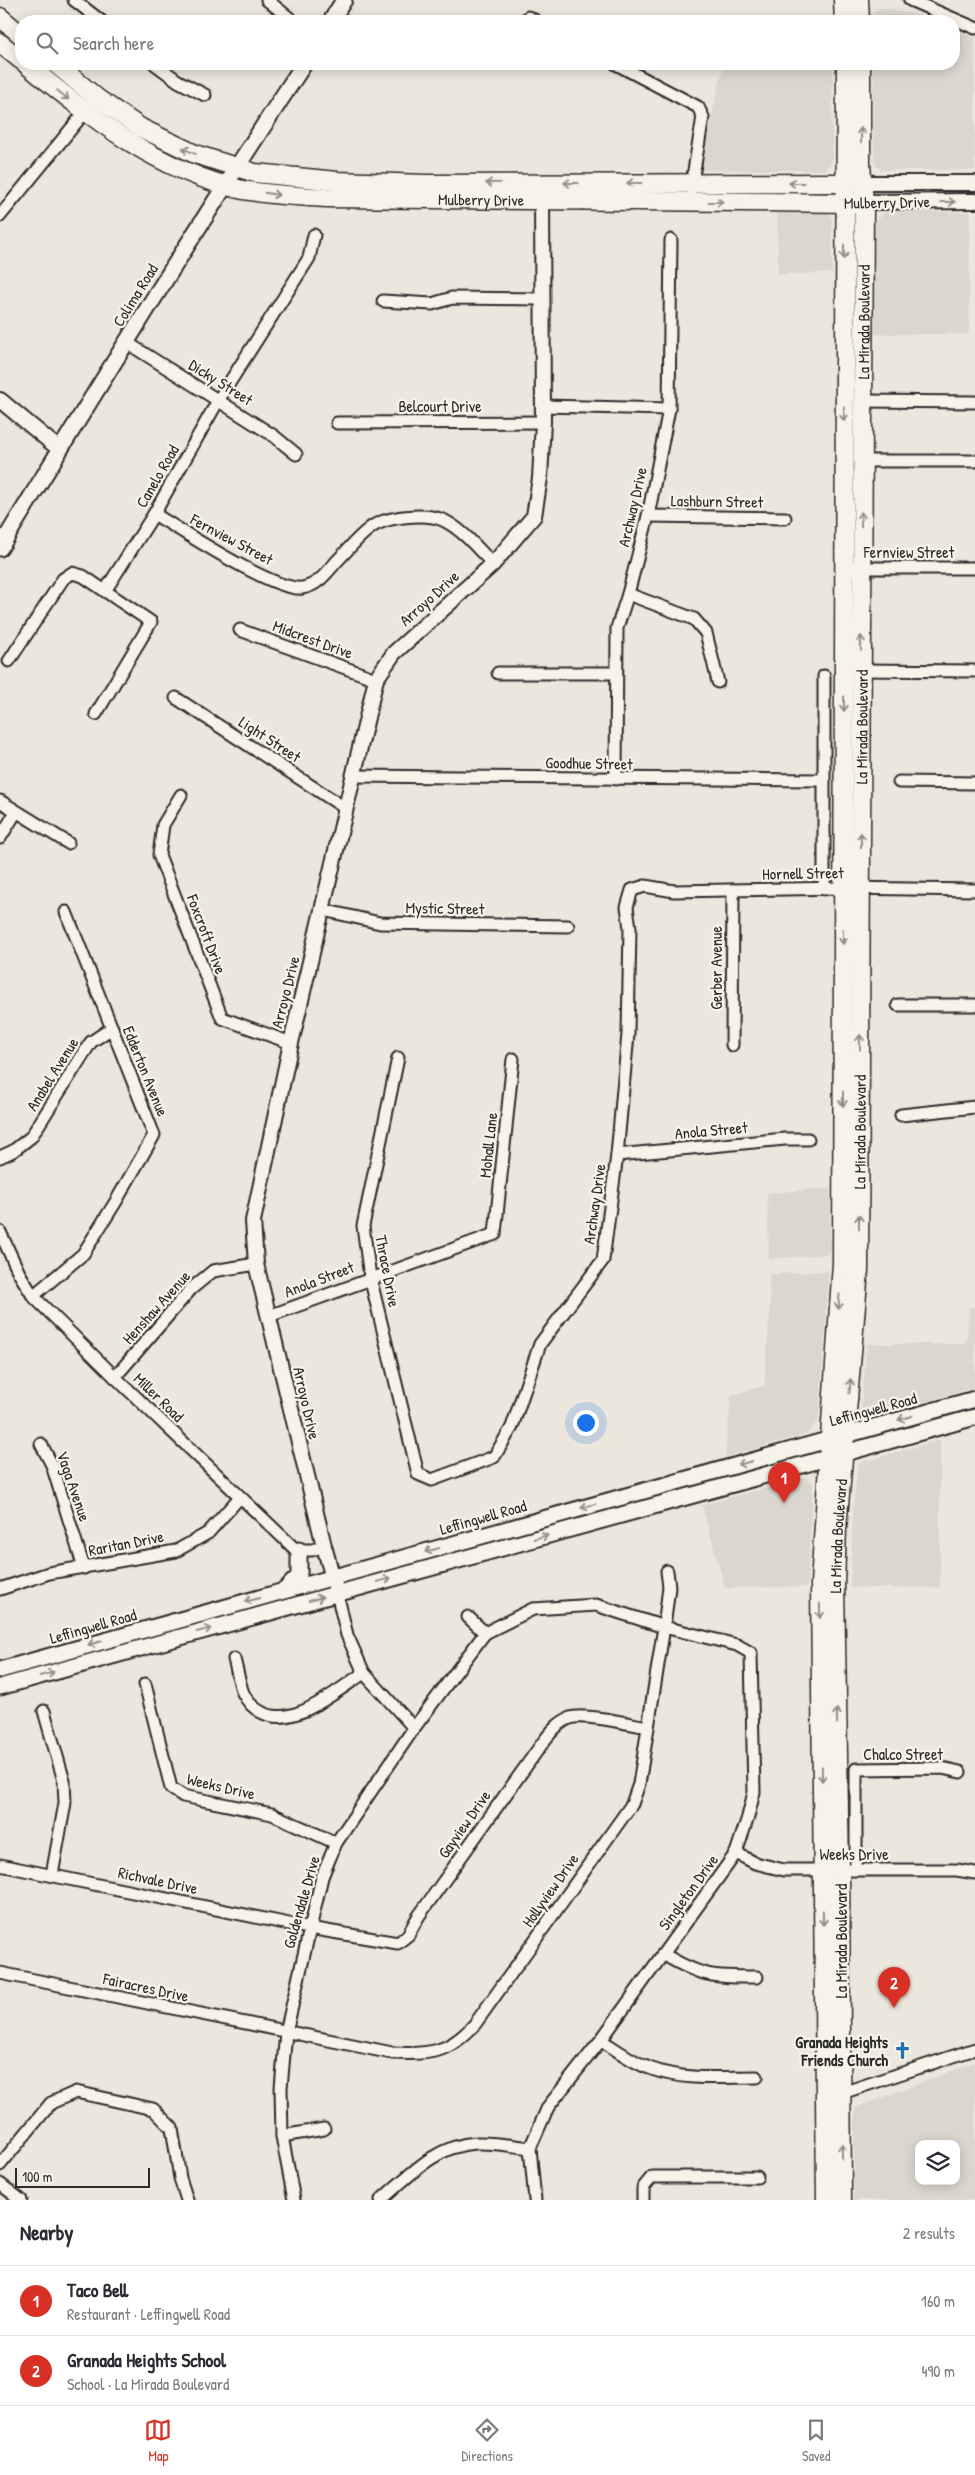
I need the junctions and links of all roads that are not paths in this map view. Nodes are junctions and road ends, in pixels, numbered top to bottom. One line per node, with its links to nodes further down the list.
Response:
1 (74, 0): 7 (street)
2 (267, 0): 8 (street)
3 (344, 0): 9 (main road)
4 (843, 0): 10 (main road)
5 (859, 0): 11 (main road)
6 (910, 0): 12 (street)
7 (93, 15)
8 (286, 15)
9 (335, 15)
10 (844, 15)
11 (860, 15)
12 (945, 15)
13 (0, 17): 16 (main road)
14 (960, 22): 15 (street)
15 (975, 28)
16 (15, 29)
17 (0, 43): 18 (main road)
18 (15, 55)
19 (33, 70): 28 (main road, Mulberry Drive, one-way to 28)
20 (63, 70): 27 (main road, Mulberry Drive)
21 (164, 70): 26 (street)
22 (300, 70): 29 (main road, Colima Road)
23 (627, 70): 34 (street)
24 (846, 70): 30 (main road, La Mirada Boulevard)
25 (861, 70): 31 (main road, La Mirada Boulevard, one-way to 25)
26 (205, 95)
27 (98, 99): 28 (street); 29 (main road, Mulberry Drive, one-way to 27)
28 (84, 112): 33 (main road, Mulberry Drive); 40 (street)
29 (235, 168): 33 (main road, Colima Road); 35 (main road, Mulberry Drive, one-way to 29)
30 (845, 183): 31 (main road, Mulberry Drive); 34 (main road, Mulberry Drive, one-way to 34); 39 (main road, La Mirada Boulevard)
31 (863, 183): 32 (street, Mulberry Drive); 38 (main road, La Mirada Boulevard)
32 (975, 183)
33 (224, 184): 35 (main road, Mulberry Drive, one-way to 35); 45 (main road, Colima Road)
34 (692, 184): 35 (main road, Mulberry Drive, one-way to 35); 37 (street)
35 (542, 191): 37 (main road, Mulberry Drive); 43 (street, Arroyo Drive)
36 (975, 201): 38 (street, Mulberry Drive, one-way to 36)
37 (688, 202): 39 (main road, Mulberry Drive, one-way to 39)
38 (864, 202): 39 (main road, Mulberry Drive); 48 (main road, La Mirada Boulevard)
39 (844, 203): 63 (main road, La Mirada Boulevard, one-way to 63)
40 (0, 216)
41 (314, 235): 46 (street, Canelo Road)
42 (671, 240): 51 (street, Archway Drive)
43 (542, 298): 44 (street); 50 (street, Arroyo Drive)
44 (383, 301)
45 (126, 342): 46 (street, Dicky Street); 54 (main road, Colima Road)
46 (219, 399): 55 (street, Dicky Street); 58 (street, Canelo Road)
47 (0, 400): 54 (street)
48 (862, 401): 49 (street); 56 (main road, La Mirada Boulevard)
49 (975, 402)
50 (543, 406): 51 (street); 52 (street, Arroyo Drive)
51 (670, 409): 59 (street, Archway Drive)
52 (543, 422): 53 (street, Belcourt Drive); 62 (street, Arroyo Drive)
53 (337, 423)
54 (59, 449): 61 (main road, Colima Road)
55 (296, 454)
56 (861, 461): 57 (street); 64 (main road, La Mirada Boulevard, one-way to 56)
57 (975, 461)
58 (154, 514): 62 (street, Fernview Street); 66 (street, Canelo Road)
59 (648, 516): 60 (street, Lashburn Street); 67 (street, Archway Drive)
60 (785, 518)
61 (0, 548)
62 (493, 564): 75 (street, Arroyo Drive)
63 (843, 568): 64 (street, Fernview Street); 91 (main road, La Mirada Boulevard, one-way to 91)
64 (861, 568): 65 (street, Fernview Street); 70 (main road, La Mirada Boulevard, one-way to 64)
65 (975, 568)
66 (105, 591): 69 (street); 78 (street)
67 (628, 594): 73 (street, Archway Drive); 76 (street)
68 (240, 630): 75 (street, Midcrest Drive)
69 (9, 662)
70 (861, 670): 71 (street); 92 (main road, La Mirada Boulevard, one-way to 70)
71 (975, 671)
72 (498, 673): 73 (street)
73 (616, 673): 80 (street, Archway Drive)
74 (824, 676): 81 (street)
75 (376, 679): 79 (street, Arroyo Drive)
76 (718, 682)
77 (176, 698): 86 (street, Light Street)
78 (96, 714)
79 (353, 776): 80 (street, Goodhue Street); 86 (street, Arroyo Drive)
80 (616, 779): 81 (street, Goodhue Street)
81 (824, 780): 90 (street)
82 (899, 782): 83 (street)
83 (975, 783)
84 (181, 795): 102 (street, Foxcroft Drive)
85 (0, 801): 87 (street)
86 (345, 808): 96 (street, Arroyo Drive)
87 (16, 812): 88 (street); 89 (street)
88 (0, 838)
89 (68, 843)
90 (824, 888): 91 (street, Hornell Street); 94 (street, Hornell Street)
91 (843, 888): 92 (street, Hornell Street); 120 (main road, La Mirada Boulevard, one-way to 120)
92 (861, 889): 95 (street, Hornell Street); 120 (main road, La Mirada Boulevard, one-way to 92)
93 (632, 890): 94 (street, Hornell Street); 109 (street, Archway Drive)
94 (733, 890): 103 (street, Gerber Avenue)
95 (975, 890)
96 (323, 910): 98 (street, Mystic Street); 102 (street, Arroyo Drive)
97 (66, 912): 101 (street, Edderton Avenue)
98 (568, 926)
99 (898, 1005): 100 (street)
100 (975, 1005)
101 (112, 1028): 110 (street, Anabel Avenue); 115 (street, Edderton Avenue)
102 (291, 1043): 113 (street, Arroyo Drive)
103 (732, 1045)
104 (398, 1058): 114 (street, Thrace Drive)
105 (513, 1059): 112 (street, Mohall Lane)
106 (975, 1107): 107 (street)
107 (901, 1116)
108 (808, 1139): 109 (street, Anola Street)
109 (617, 1155): 123 (street, Archway Drive)
110 (0, 1157)
111 (0, 1232): 115 (street, Miller Road)
112 (495, 1234): 114 (street, Anola Street)
113 (256, 1264): 116 (street, Arroyo Drive); 117 (street, Henshaw Avenue)
114 (370, 1277): 116 (street, Anola Street); 123 (street, Thrace Drive)
115 (33, 1296): 117 (street, Miller Road)
116 (269, 1316): 125 (street, Arroyo Drive)
117 (115, 1377): 124 (street, Miller Road)
118 (975, 1399): 120 (main road, Leffingwell Road, one-way to 120)
119 (975, 1417): 122 (main road, Leffingwell Road)
120 (838, 1437): 122 (main road, La Mirada Boulevard); 129 (main road, Leffingwell Road, one-way to 129)
121 (41, 1444): 127 (street, Vaga Avenue)
122 (836, 1456): 132 (main road, Leffingwell Road, one-way to 122); 148 (main road, La Mirada Boulevard)
123 (432, 1480)
124 (240, 1497): 126 (street, Miller Road); 127 (street, Raritan Drive)
125 (324, 1546): 126 (street); 129 (street, Arroyo Drive)
126 (299, 1550): 131 (main road)
127 (84, 1568): 130 (street, Raritan Drive)
128 (667, 1572): 134 (street, Hollyview Drive)
129 (332, 1577): 131 (main road, Leffingwell Road); 132 (street, Arroyo Drive)
130 (0, 1589)
131 (285, 1590): 137 (main road, Leffingwell Road, one-way to 137)
132 (337, 1594): 138 (street, Arroyo Drive); 140 (main road, Leffingwell Road, one-way to 132)
133 (468, 1618): 135 (street)
134 (664, 1627): 135 (street, Goldendale Drive); 142 (street, Hollyview Drive); 146 (street, Singleton Drive)
135 (484, 1633): 143 (street, Goldendale Drive)
136 (234, 1659): 138 (street)
137 (0, 1670)
138 (364, 1672): 143 (street, Arroyo Drive)
139 (145, 1684): 145 (street, Weeks Drive)
140 (0, 1687)
141 (44, 1711): 150 (street)
142 (647, 1727): 151 (street, Gayview Drive); 155 (street, Hollyview Drive)
143 (414, 1728): 145 (street, Goldendale Drive)
144 (960, 1772): 148 (street, Chalco Street)
145 (336, 1843): 151 (street, Goldendale Drive)
146 (736, 1853): 148 (street, Weeks Drive); 152 (street, Singleton Drive)
147 (0, 1865): 150 (street, Richvale Drive)
148 (840, 1870): 149 (street, Weeks Drive); 159 (main road, La Mirada Boulevard)
149 (975, 1873)
150 (52, 1875): 151 (street, Richvale Drive)
151 (309, 1928): 155 (street, Goldendale Drive)
152 (663, 1954): 154 (street); 156 (street, Singleton Drive)
153 (0, 1973): 155 (street, Fairacres Drive)
154 (757, 1977)
155 (286, 2032): 161 (street, Goldendale Drive)
156 (601, 2040): 158 (street); 162 (street, Singleton Drive)
157 (975, 2049): 159 (street)
158 (757, 2078)
159 (833, 2096): 172 (main road, La Mirada Boulevard); 173 (main road, La Mirada Boulevard, one-way to 159)
160 (324, 2129): 161 (street)
161 (282, 2136): 168 (street, Goldendale Drive)
162 (530, 2148): 169 (street); 170 (street, Singleton Drive)
163 (0, 2165): 167 (street)
164 (757, 2177): 171 (street)
165 (0, 2184): 166 (street)
166 (21, 2200)
167 (187, 2200)
168 (294, 2200)
169 (381, 2200)
170 (535, 2200)
171 (643, 2200)
172 (826, 2200)
173 (842, 2200)

